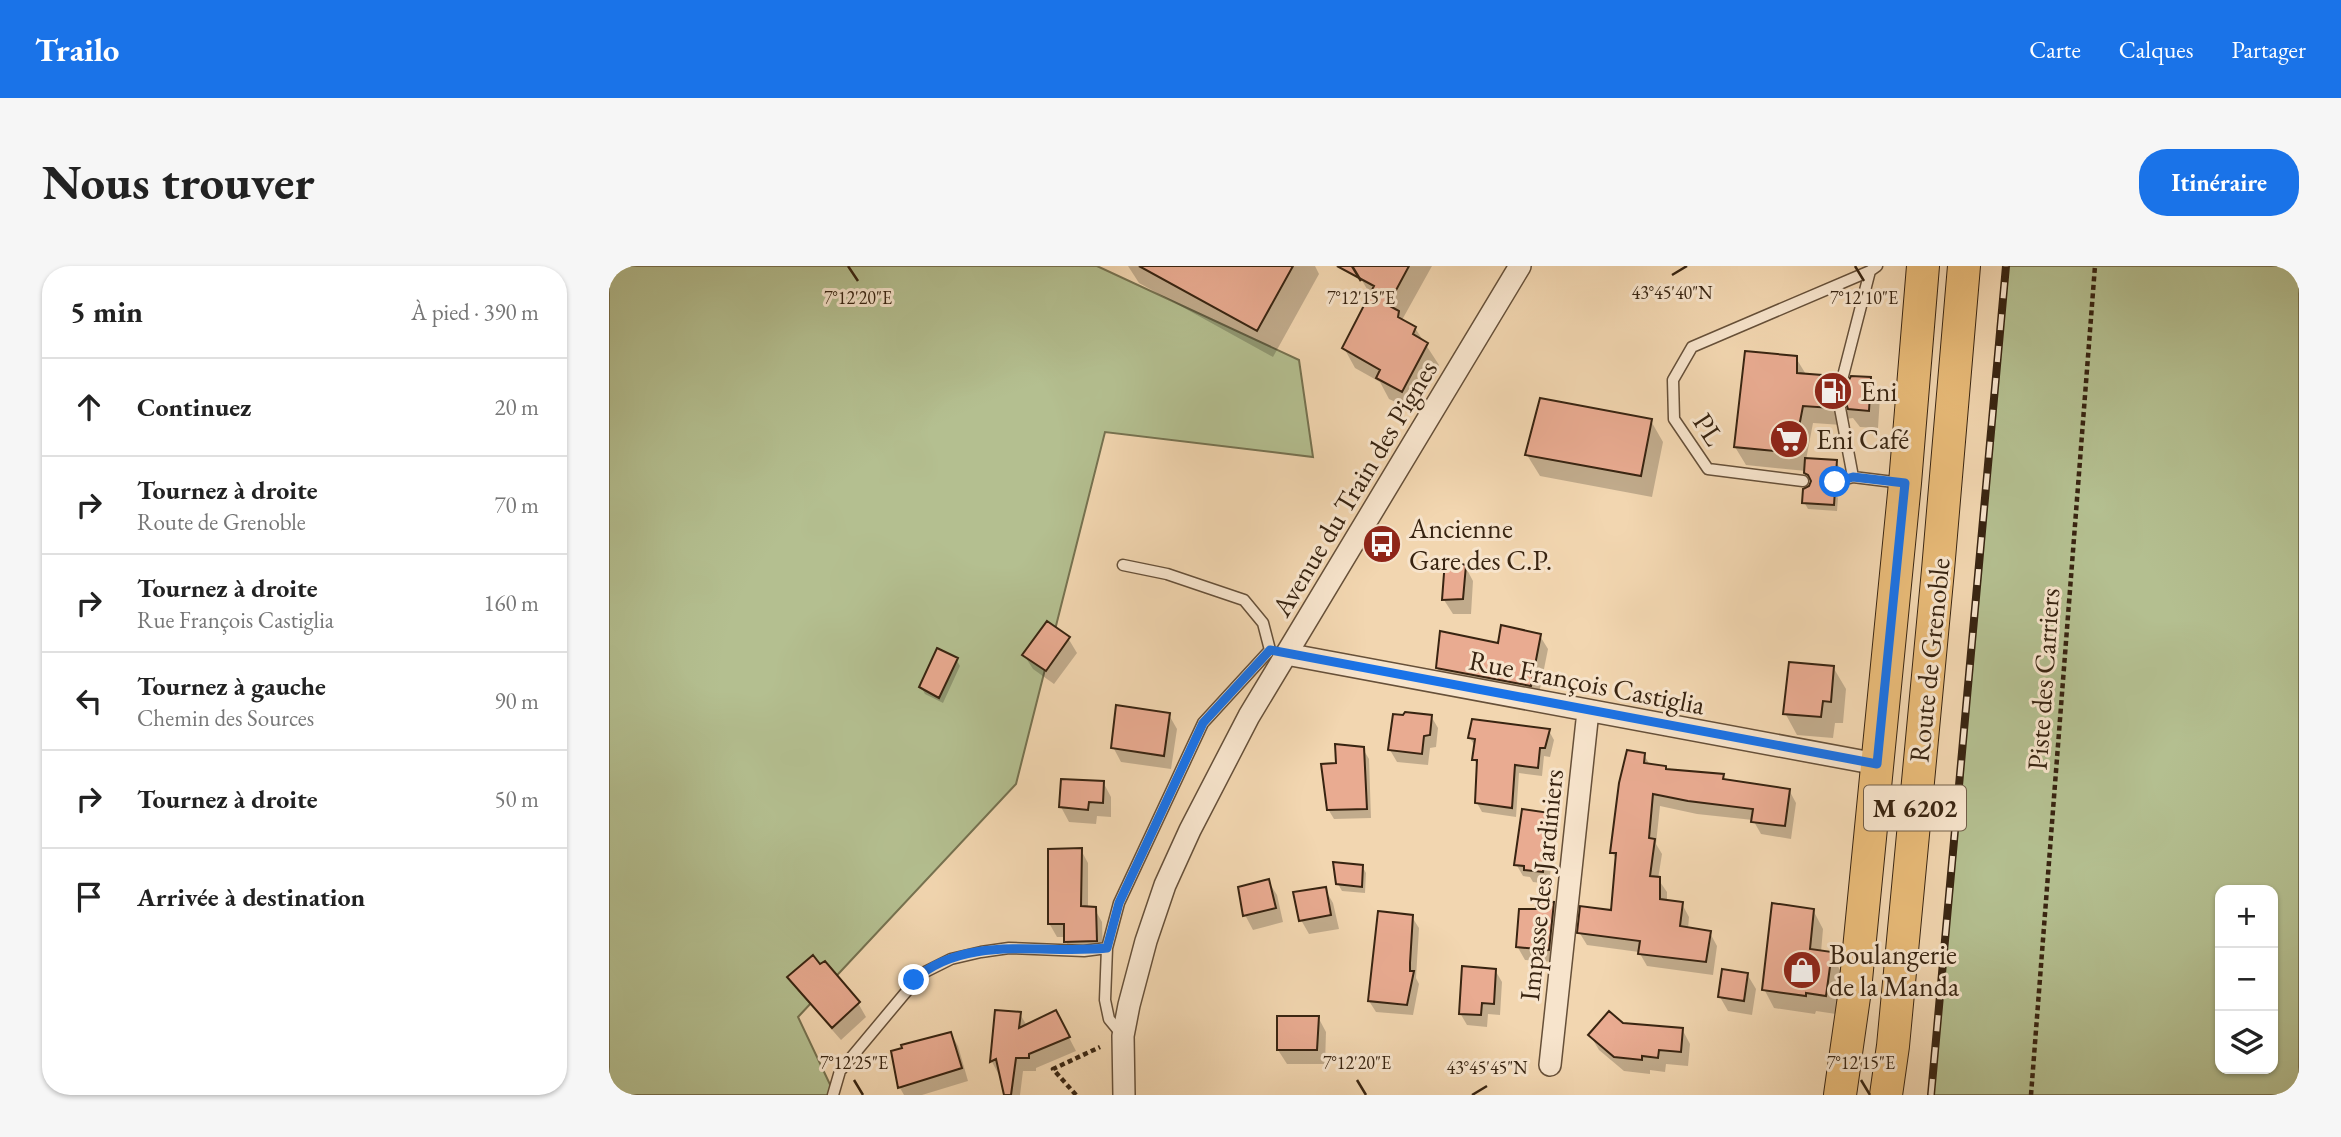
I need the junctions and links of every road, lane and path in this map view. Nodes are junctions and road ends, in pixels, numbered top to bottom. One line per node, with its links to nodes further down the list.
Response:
1 (1520, 266): 13 (street, Avenue du Train des Pignes)
2 (1923, 266): 11 (main road, Route de Grenoble / M 6202)
3 (1964, 266): 19 (main road, Route de Grenoble / M 6202)
4 (2095, 266): 28 (path, Piste des Carriers)
5 (1873, 269): 6 (lane); 9 (lane, PL)
6 (1843, 376)
7 (1840, 408): 8 (lane)
8 (1853, 477): 10 (lane); 11 (lane)
9 (1803, 481)
10 (1835, 482)
11 (1905, 483): 15 (main road, Route de Grenoble / M 6202)
12 (1123, 565): 13 (lane)
13 (1278, 652): 14 (street, Rue François Castiglia); 16 (lane); 18 (street, Avenue du Train des Pignes)
14 (1588, 711): 15 (street, Rue François Castiglia); 20 (street, Impasse des Jardiniers)
15 (1877, 764): 17 (main road, Route de Grenoble / M 6202)
16 (1107, 948): 18 (lane); 21 (lane)
17 (1855, 990): 24 (main road, Route de Grenoble / M 6202); 25 (main road, M 6202)
18 (1123, 1036): 22 (path); 23 (street, Avenue du Train des Pignes)
19 (1893, 1046): 26 (main road, Route de Grenoble / M 6202); 27 (main road, M 6202)
20 (1550, 1065)
21 (833, 1095)
22 (1076, 1095)
23 (1124, 1095)
24 (1840, 1095)
25 (1853, 1095)
26 (1886, 1095)
27 (1896, 1095)
28 (2031, 1095)

